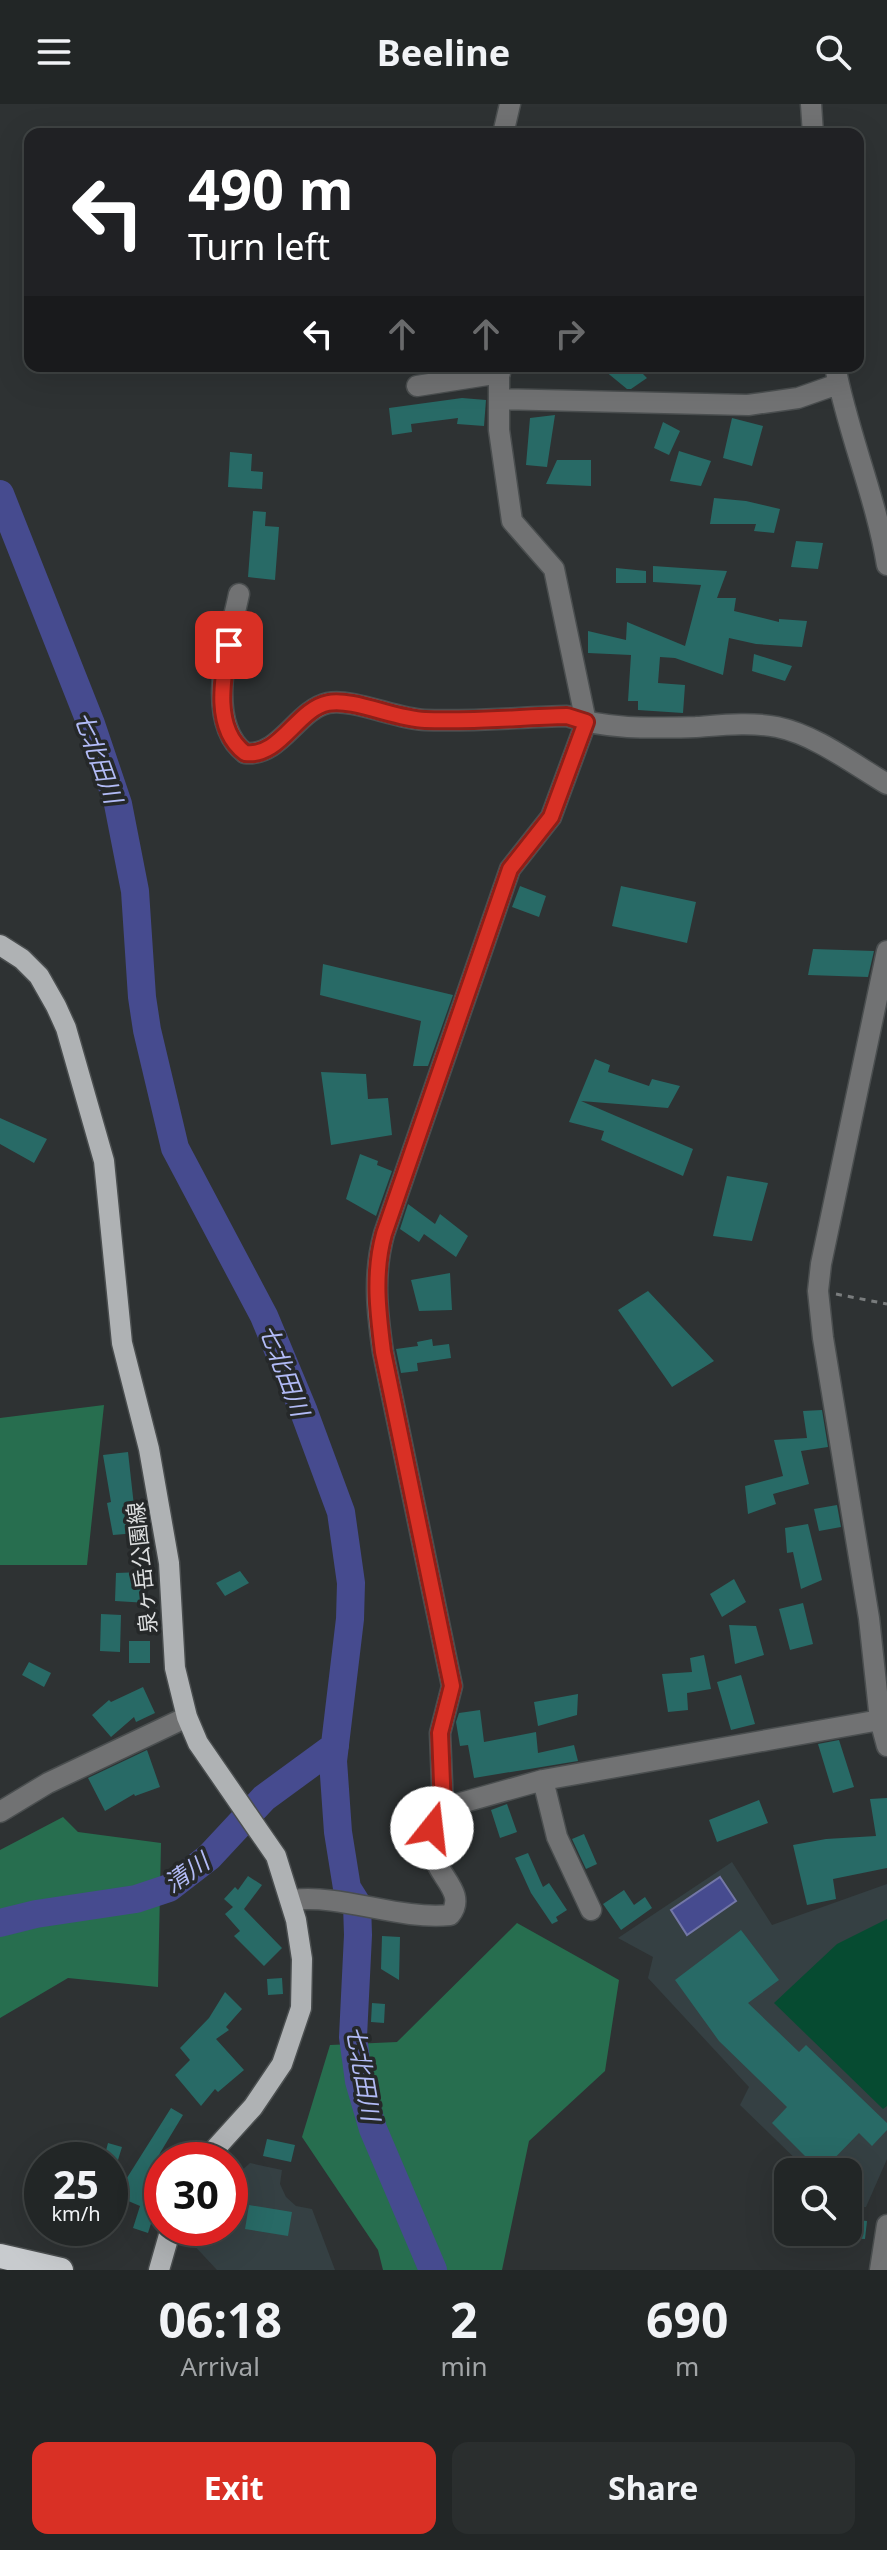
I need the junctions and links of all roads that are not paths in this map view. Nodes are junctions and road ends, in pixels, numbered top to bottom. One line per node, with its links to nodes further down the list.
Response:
1 (510, 104): 3 (street)
2 (811, 104): 4 (street)
3 (504, 128)
4 (813, 128)
5 (485, 372): 8 (street)
6 (500, 372): 9 (street)
7 (836, 375): 9 (street); 10 (street)
8 (417, 386)
9 (500, 399): 12 (street)
10 (887, 565)
11 (239, 594): 12 (street)
12 (586, 722): 13 (street); 20 (street)
13 (887, 784)
14 (0, 945): 16 (main road, 泉ヶ岳公園線)
15 (887, 951): 17 (street)
16 (187, 1717): 21 (street); 22 (main road, 泉ヶ岳公園線)
17 (880, 1720): 18 (street); 19 (street)
18 (887, 1746)
19 (543, 1780): 20 (street); 23 (street)
20 (443, 1808): 22 (street)
21 (0, 1812)
22 (302, 1898): 24 (main road, 泉ヶ岳公園線)
23 (591, 1910)
24 (221, 2142)
25 (887, 2225): 30 (street)
26 (166, 2246): 29 (main road)
27 (0, 2256): 28 (highway)
28 (61, 2270)
29 (159, 2270)
30 (880, 2270)

